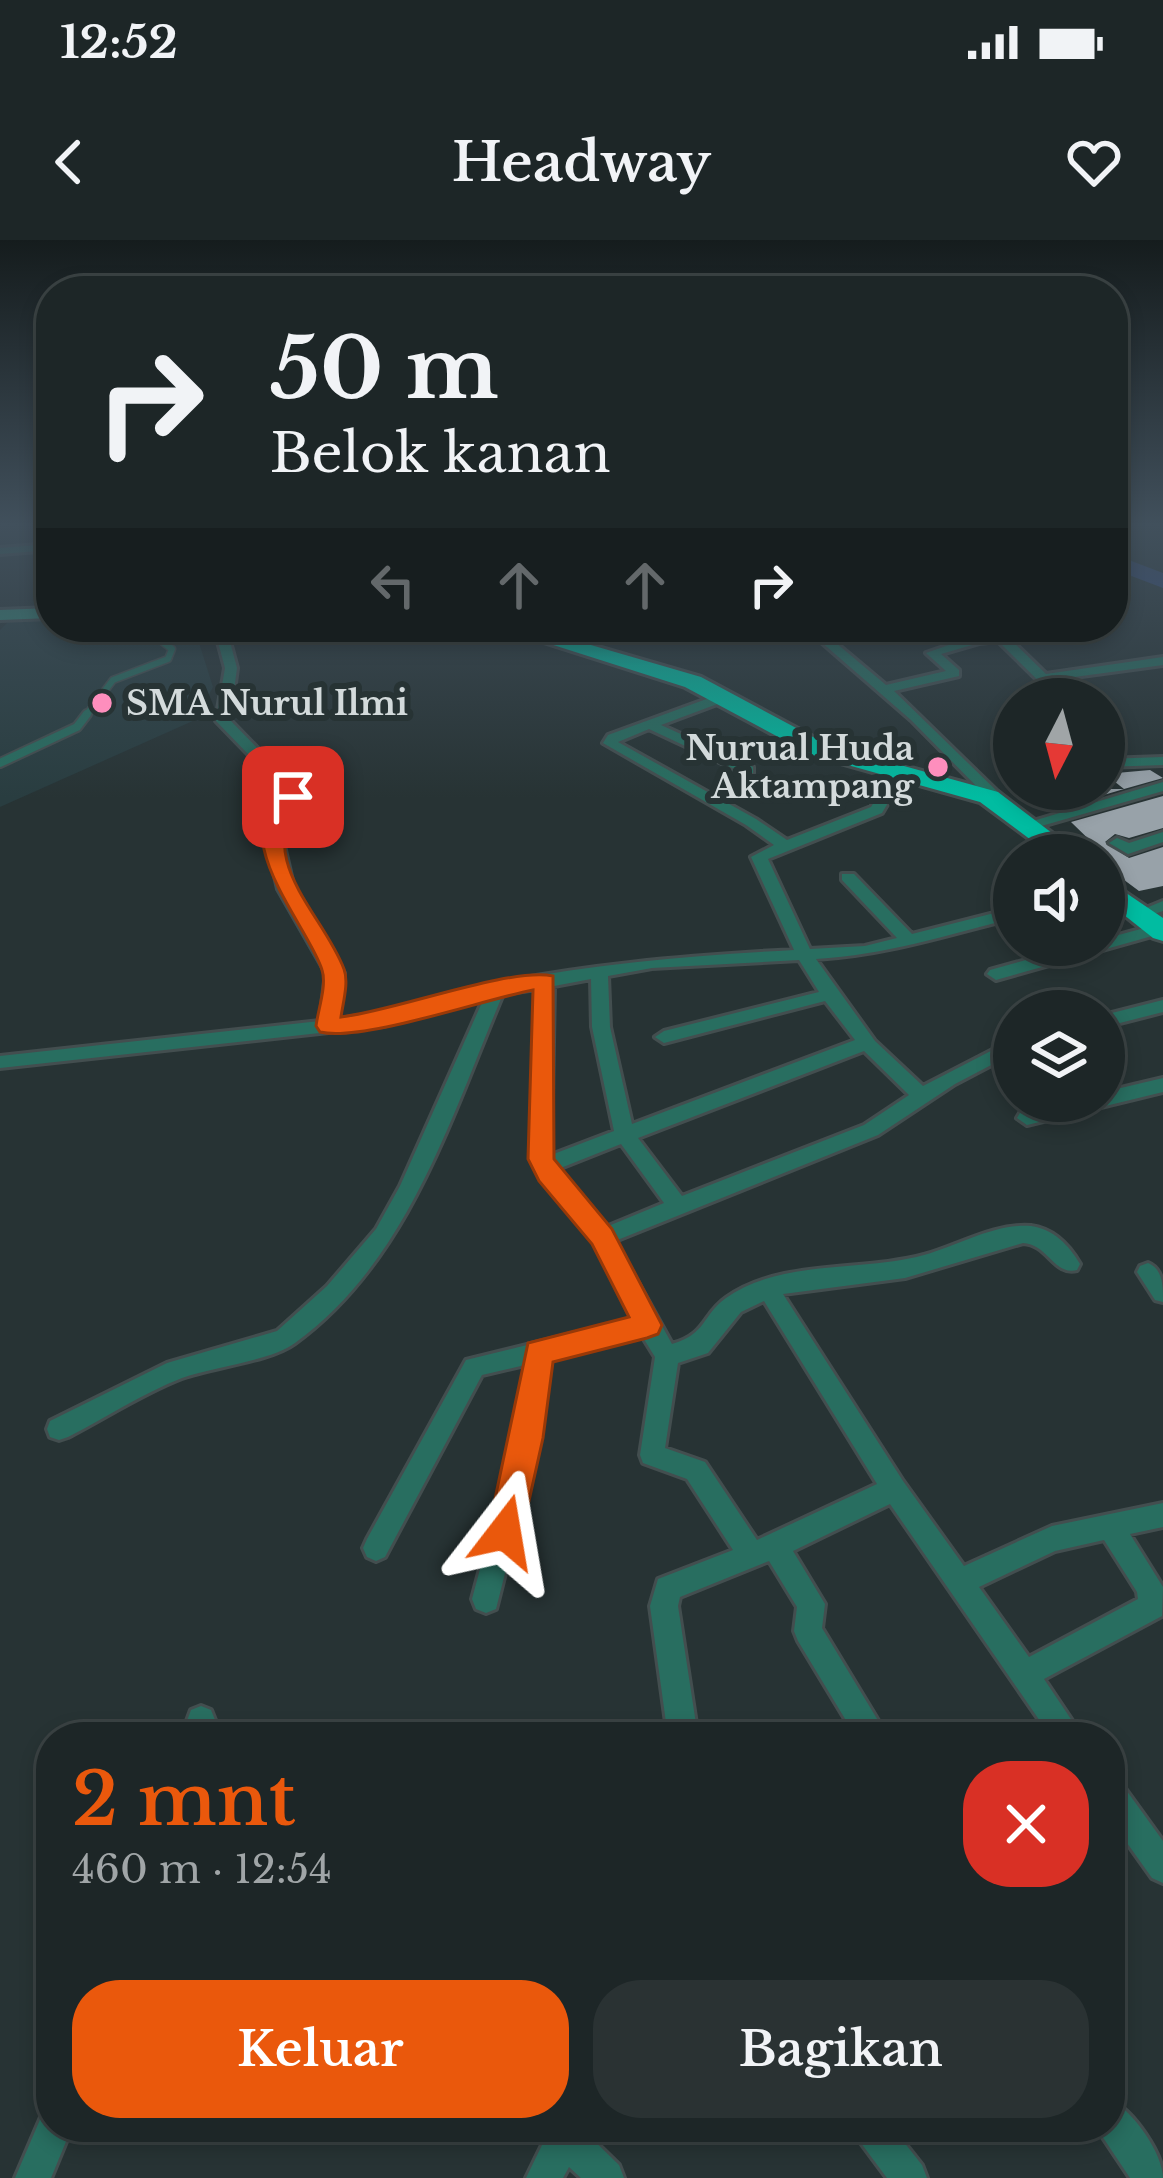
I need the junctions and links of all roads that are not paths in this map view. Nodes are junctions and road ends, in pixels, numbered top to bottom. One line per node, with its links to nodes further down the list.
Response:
1 (163, 642): 14 (lane)
2 (224, 642): 38 (street)
3 (560, 642): 10 (highway)
4 (828, 642): 9 (street)
5 (966, 642): 9 (street)
6 (1006, 642): 8 (street)
7 (1163, 662): 8 (street)
8 (1042, 678)
9 (884, 690): 17 (street)
10 (723, 697): 11 (street); 16 (highway)
11 (652, 724): 15 (street); 24 (street)
12 (1163, 761): 13 (street)
13 (1125, 762)
14 (0, 763)
15 (748, 770)
16 (898, 774): 19 (highway); 24 (street)
17 (993, 786)
18 (1163, 786): 21 (street)
19 (993, 794)
20 (1018, 810): 21 (highway)
21 (1031, 824): 22 (highway)
22 (1043, 834)
23 (1163, 836): 25 (street)
24 (784, 846): 29 (street)
25 (1125, 847)
26 (848, 877): 28 (street)
27 (993, 919): 28 (street)
28 (910, 941): 29 (street)
29 (805, 958): 31 (street); 35 (street)
30 (1024, 966): 32 (street)
31 (599, 971): 33 (street); 46 (street)
32 (996, 974)
33 (545, 981): 34 (street); 47 (street)
34 (497, 989): 38 (street); 57 (street)
35 (828, 995): 39 (street); 40 (street)
36 (1163, 1006): 37 (street)
37 (1125, 1016)
38 (328, 1026): 42 (street)
39 (664, 1037)
40 (863, 1044): 45 (street); 46 (street)
41 (993, 1056): 45 (street)
42 (0, 1062)
43 (1163, 1085): 44 (street)
44 (1125, 1094)
45 (923, 1097): 48 (street)
46 (625, 1135): 47 (street); 48 (street)
47 (544, 1166): 49 (street)
48 (677, 1204): 49 (street)
49 (602, 1237): 54 (street)
50 (1069, 1264): 52 (street)
51 (1148, 1272): 53 (street)
52 (768, 1289): 56 (street); 58 (street)
53 (1163, 1293)
54 (647, 1325): 55 (street); 56 (street)
55 (539, 1352): 61 (street); 64 (street)
56 (667, 1356): 62 (street)
57 (59, 1429)
58 (894, 1489): 62 (street); 63 (street)
59 (1163, 1515): 60 (street)
60 (1112, 1528): 63 (street); 65 (street)
61 (376, 1549)
62 (763, 1550): 66 (street); 67 (street)
63 (958, 1582): 65 (street)
64 (486, 1599)
65 (1023, 1675): 68 (street)
66 (681, 1722)
67 (864, 1722)
68 (1057, 1722)
69 (1125, 1815): 70 (street)
70 (1163, 1867)
71 (1125, 2140): 80 (street)
72 (48, 2142): 76 (street)
73 (557, 2142): 77 (street)
74 (569, 2142): 78 (street)
75 (881, 2142): 79 (street)
76 (33, 2178)
77 (544, 2178)
78 (607, 2178)
79 (909, 2178)
80 (1150, 2178)

